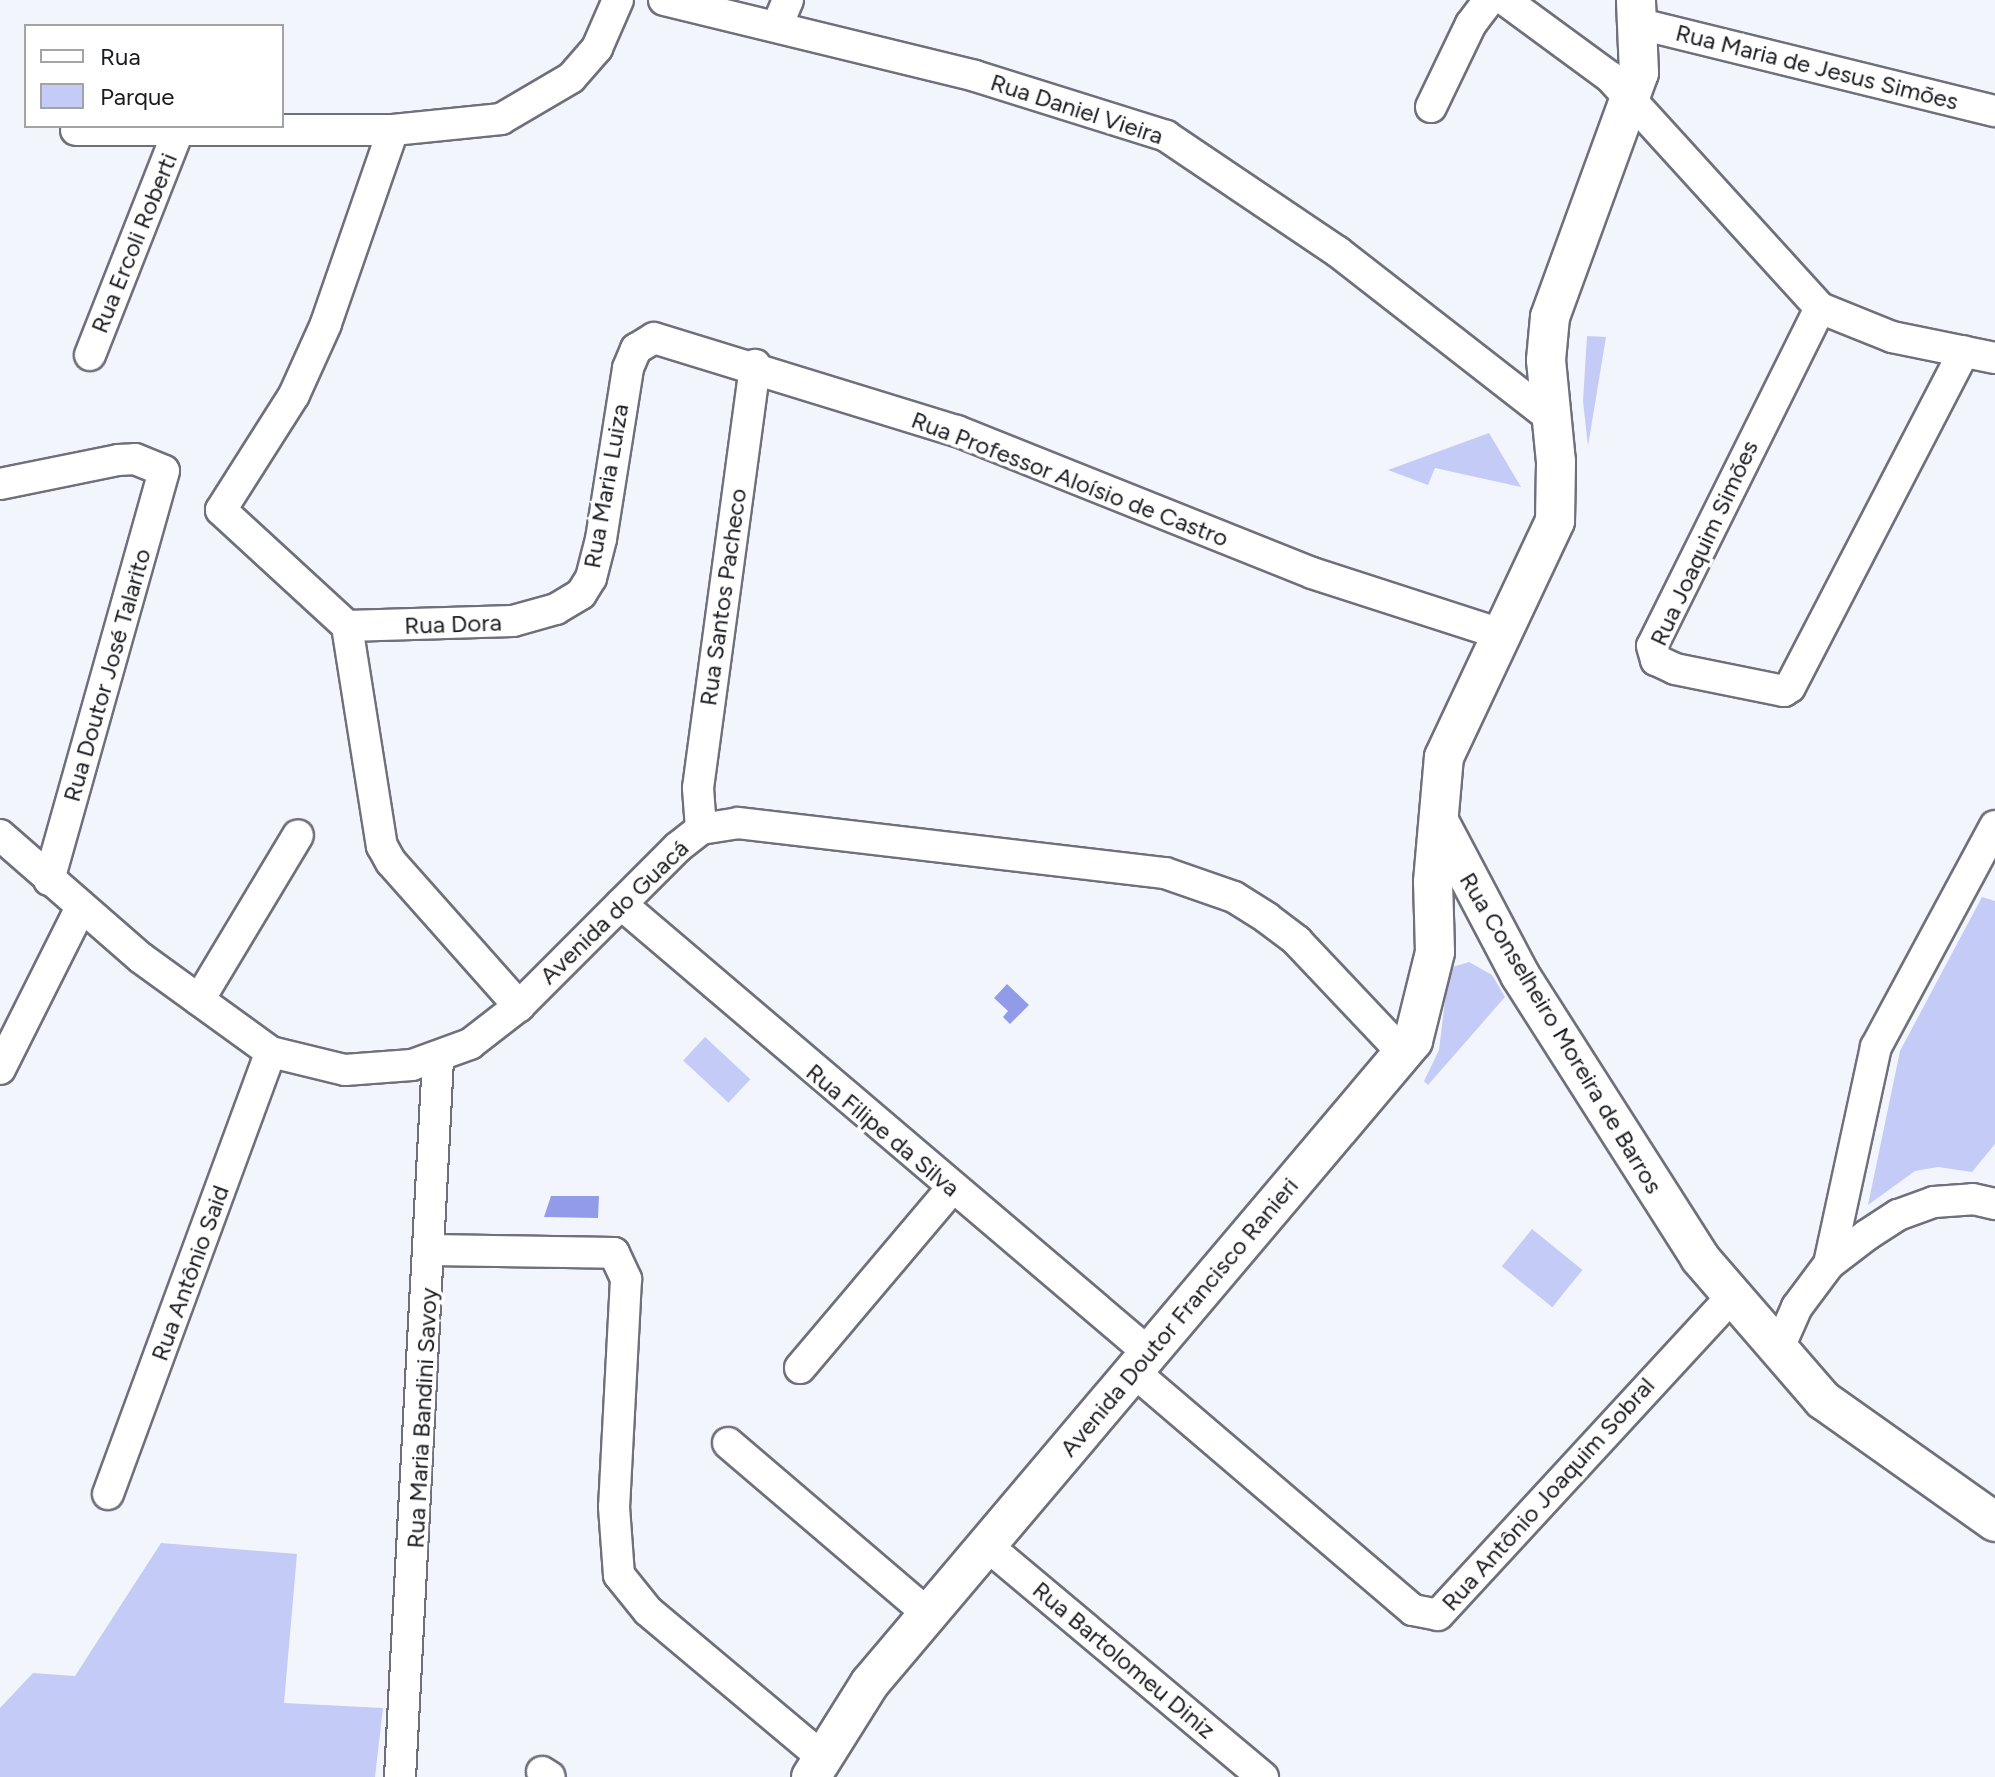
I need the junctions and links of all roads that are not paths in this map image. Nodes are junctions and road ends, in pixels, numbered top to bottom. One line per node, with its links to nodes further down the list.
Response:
1 (618, 0): 11 (street)
2 (664, 0): 6 (street, Rua Daniel Vieira)
3 (1489, 0): 8 (street)
4 (1505, 0): 7 (street)
5 (1638, 12): 7 (main road); 9 (street, Rua Maria de Jesus Simões)
6 (782, 13): 19 (street, Rua Daniel Vieira)
7 (1631, 99): 13 (street); 19 (main road)
8 (1431, 107)
9 (1995, 111)
10 (76, 130): 12 (street)
11 (393, 130): 12 (street); 22 (street)
12 (178, 132): 16 (street, Rua Ercoli Roberti)
13 (1820, 308): 15 (street); 15 (street, Rua Joaquim Simões)
14 (636, 349): 18 (street, Rua Professor Aloísio de Castro); 21 (street, Rua Maria Luiza)
15 (1964, 351): 17 (street)
16 (90, 355)
17 (1995, 358)
18 (755, 365): 23 (street, Rua Professor Aloísio de Castro); 26 (street, Rua Santos Pacheco)
19 (1551, 418): 23 (main road)
20 (0, 484): 29 (street, Rua Doutor José Talarito)
21 (556, 609): 22 (street, Rua Dora)
22 (347, 626): 35 (street)
23 (1504, 635): 24 (main road)
24 (1436, 815): 32 (main road, Rua Conselheiro Moreira de Barros); 33 (main road, Avenida Doutor Francisco Ranieri)
25 (1995, 826): 43 (street)
26 (701, 829): 30 (street, Avenida do Guacá); 37 (street, Avenida do Guacá)
27 (0, 835): 29 (street, Avenida do Guacá)
28 (298, 835): 34 (street)
29 (49, 880): 31 (street, Avenida do Guacá)
30 (621, 904): 35 (street, Avenida do Guacá); 40 (street, Rua Filipe da Silva)
31 (80, 909): 34 (street, Avenida do Guacá); 39 (street)
32 (1493, 926): 33 (main road); 44 (main road, Rua Conselheiro Moreira de Barros)
33 (1435, 939): 37 (main road, Avenida Doutor Francisco Ranieri)
34 (199, 1000): 36 (street, Avenida do Guacá)
35 (519, 1006): 38 (street, Avenida do Guacá)
36 (271, 1052): 38 (street, Avenida do Guacá); 50 (street, Rua Antônio Said)
37 (1404, 1054): 46 (main road, Avenida Doutor Francisco Ranieri)
38 (438, 1059): 42 (street, Rua Maria Bandini Savoy)
39 (0, 1069)
40 (952, 1188): 46 (street, Rua Filipe da Silva); 47 (street)
41 (1995, 1204): 43 (street)
42 (431, 1250): 54 (street); 55 (street, Rua Maria Bandini Savoy)
43 (1829, 1264): 45 (street)
44 (1731, 1297): 45 (main road, Rua Conselheiro Moreira de Barros); 46 (street, Rua Antônio Joaquim Sobral)
45 (1772, 1343): 49 (main road, Rua Conselheiro Moreira de Barros); 51 (main road, Rua Conselheiro Moreira de Barros)
46 (1141, 1362): 52 (main road, Avenida Doutor Francisco Ranieri)
47 (800, 1368)
48 (728, 1443): 53 (street)
49 (1995, 1487)
50 (108, 1494)
51 (1995, 1522)
52 (985, 1544): 53 (main road, Avenida Doutor Francisco Ranieri); 56 (street, Rua Bartolomeu Diniz)
53 (927, 1613): 54 (main road, Avenida Doutor Francisco Ranieri)
54 (817, 1767)
55 (400, 1777)
56 (1263, 1777)

